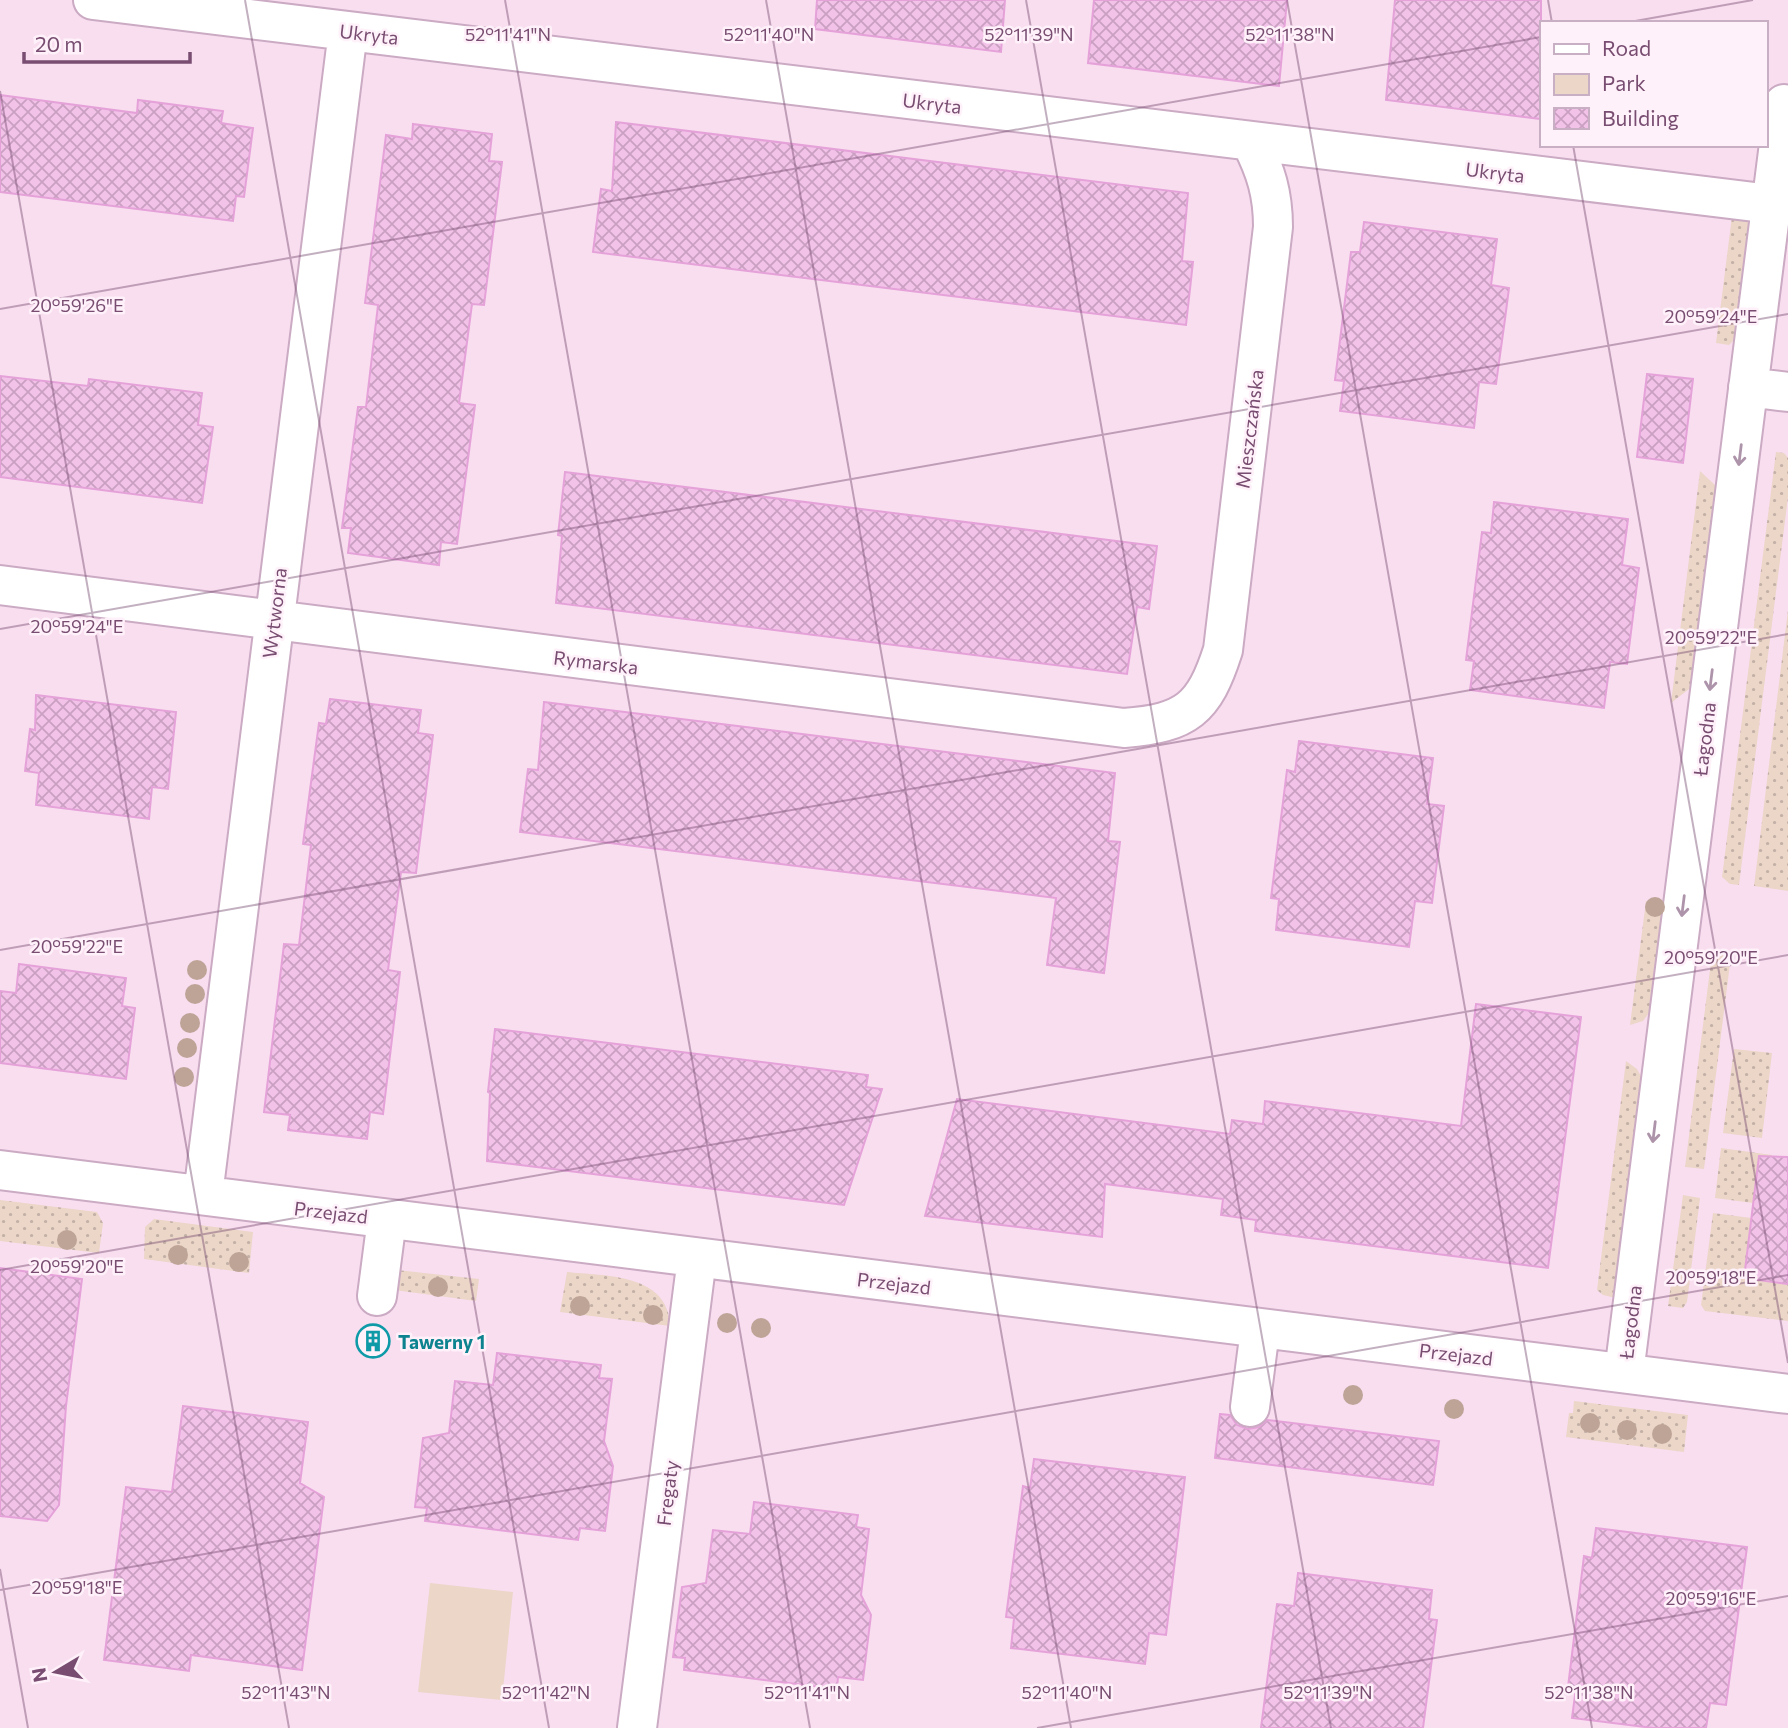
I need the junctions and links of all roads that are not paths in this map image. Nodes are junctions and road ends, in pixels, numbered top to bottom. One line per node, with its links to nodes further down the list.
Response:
1 (93, 0): 2 (street, Ukryta)
2 (348, 31): 4 (street, Ukryta); 9 (street, Wytworna)
3 (1784, 104): 5 (street, Łagodna)
4 (1251, 142): 5 (street, Ukryta); 10 (street, Mieszczańska)
5 (1772, 204): 6 (street, Łagodna)
6 (1748, 387): 7 (street); 17 (street, Łagodna, one-way to 17)
7 (1788, 392)
8 (0, 585): 9 (street, Rymarska)
9 (272, 621): 10 (street, Rymarska); 12 (street, Wytworna)
10 (1190, 711)
11 (0, 1170): 12 (street, Przejazd)
12 (203, 1195): 13 (street, Przejazd)
13 (387, 1219): 14 (street, Przejazd); 15 (street)
14 (697, 1258): 16 (street, Przejazd); 20 (street, Fregaty)
15 (377, 1296)
16 (1260, 1330): 17 (street, Przejazd); 19 (street)
17 (1624, 1374): 18 (street, Przejazd)
18 (1788, 1394)
19 (1250, 1407)
20 (638, 1728)

